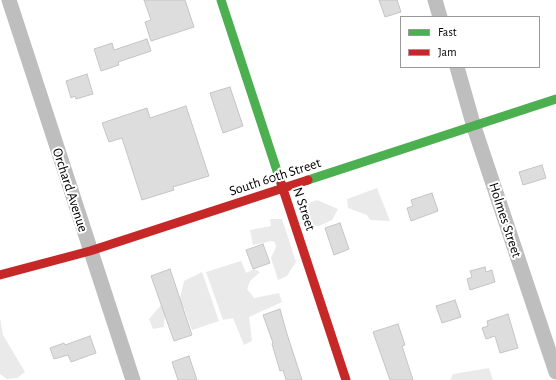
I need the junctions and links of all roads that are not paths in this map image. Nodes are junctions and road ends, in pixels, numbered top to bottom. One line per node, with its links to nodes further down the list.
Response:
1 (9, 0): 9 (street, Orchard Avenue)
2 (221, 0): 8 (main road, N Street)
3 (435, 0): 4 (street)
4 (440, 16)
5 (457, 68): 7 (street, Holmes Street)
6 (556, 99): 7 (main road, South 60th Street)
7 (474, 126): 8 (main road, South 60th Street); 11 (street, Holmes Street)
8 (282, 188): 9 (main road, South 60th Street); 13 (main road, N Street)
9 (90, 251): 10 (main road, South 60th Street); 12 (street, Orchard Avenue)
10 (0, 275)
11 (556, 372)
12 (133, 380)
13 (346, 380)

